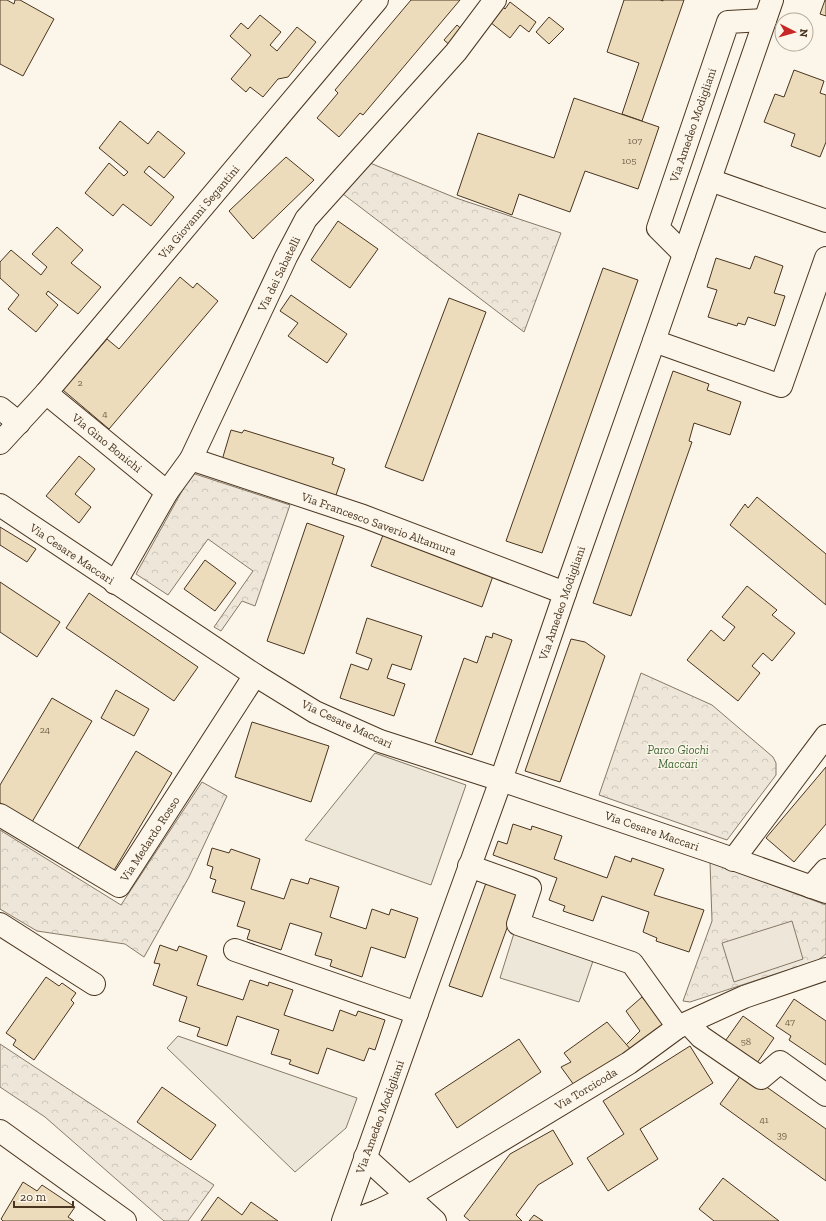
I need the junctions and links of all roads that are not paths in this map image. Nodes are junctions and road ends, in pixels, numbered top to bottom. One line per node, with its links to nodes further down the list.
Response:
1 (377, 0): 9 (street, Via Giovanni Segantini)
2 (494, 0): 13 (street, Via dei Sabatelli)
3 (768, 10): 4 (street, Via Amedeo Modigliani); 6 (street, Via Amedeo Modigliani)
4 (710, 180): 5 (street); 6 (street, Via Amedeo Modigliani)
5 (826, 221)
6 (684, 254): 8 (street, Via Amedeo Modigliani)
7 (826, 258): 8 (street)
8 (654, 341): 17 (street, Via Amedeo Modigliani)
9 (46, 393): 11 (street, Via Giovanni Segantini); 14 (street, Via Gino Bonichi)
10 (0, 408): 11 (street)
11 (19, 422): 12 (street, Via Giovanni Segantini)
12 (0, 443)
13 (191, 459): 14 (street, Via dei Sabatelli); 17 (street, Via Francesco Saverio Altamura)
14 (167, 492): 16 (street, Via dei Sabatelli)
15 (0, 505): 16 (street, Via Cesare Maccari)
16 (115, 583): 18 (street, Via Cesare Maccari)
17 (565, 593): 20 (street, Via Amedeo Modigliani)
18 (255, 675): 20 (street, Via Cesare Maccari); 21 (street, Via Medardo Rosso)
19 (826, 736): 22 (street)
20 (501, 780): 22 (street, Via Cesare Maccari); 23 (street, Via Amedeo Modigliani)
21 (0, 815)
22 (733, 860): 25 (street, Via Cesare Maccari)
23 (469, 866): 30 (street, Via Amedeo Modigliani); 31 (street)
24 (826, 870): 25 (street)
25 (818, 890)
26 (0, 924): 29 (street)
27 (235, 950): 30 (street)
28 (825, 971): 31 (street, Via Torcicoda)
29 (94, 984)
30 (417, 1013): 34 (street, Via Amedeo Modigliani)
31 (683, 1025): 32 (street); 35 (street, Via Torcicoda)
32 (823, 1088)
33 (0, 1131): 37 (street)
34 (365, 1157): 35 (street); 38 (street, Via Amedeo Modigliani)
35 (409, 1196): 36 (street, Via Torcicoda); 41 (street)
36 (378, 1211): 39 (street, Via Torcicoda); 40 (street)
37 (124, 1221)
38 (343, 1221)
39 (351, 1221)
40 (417, 1221)
41 (435, 1221)

